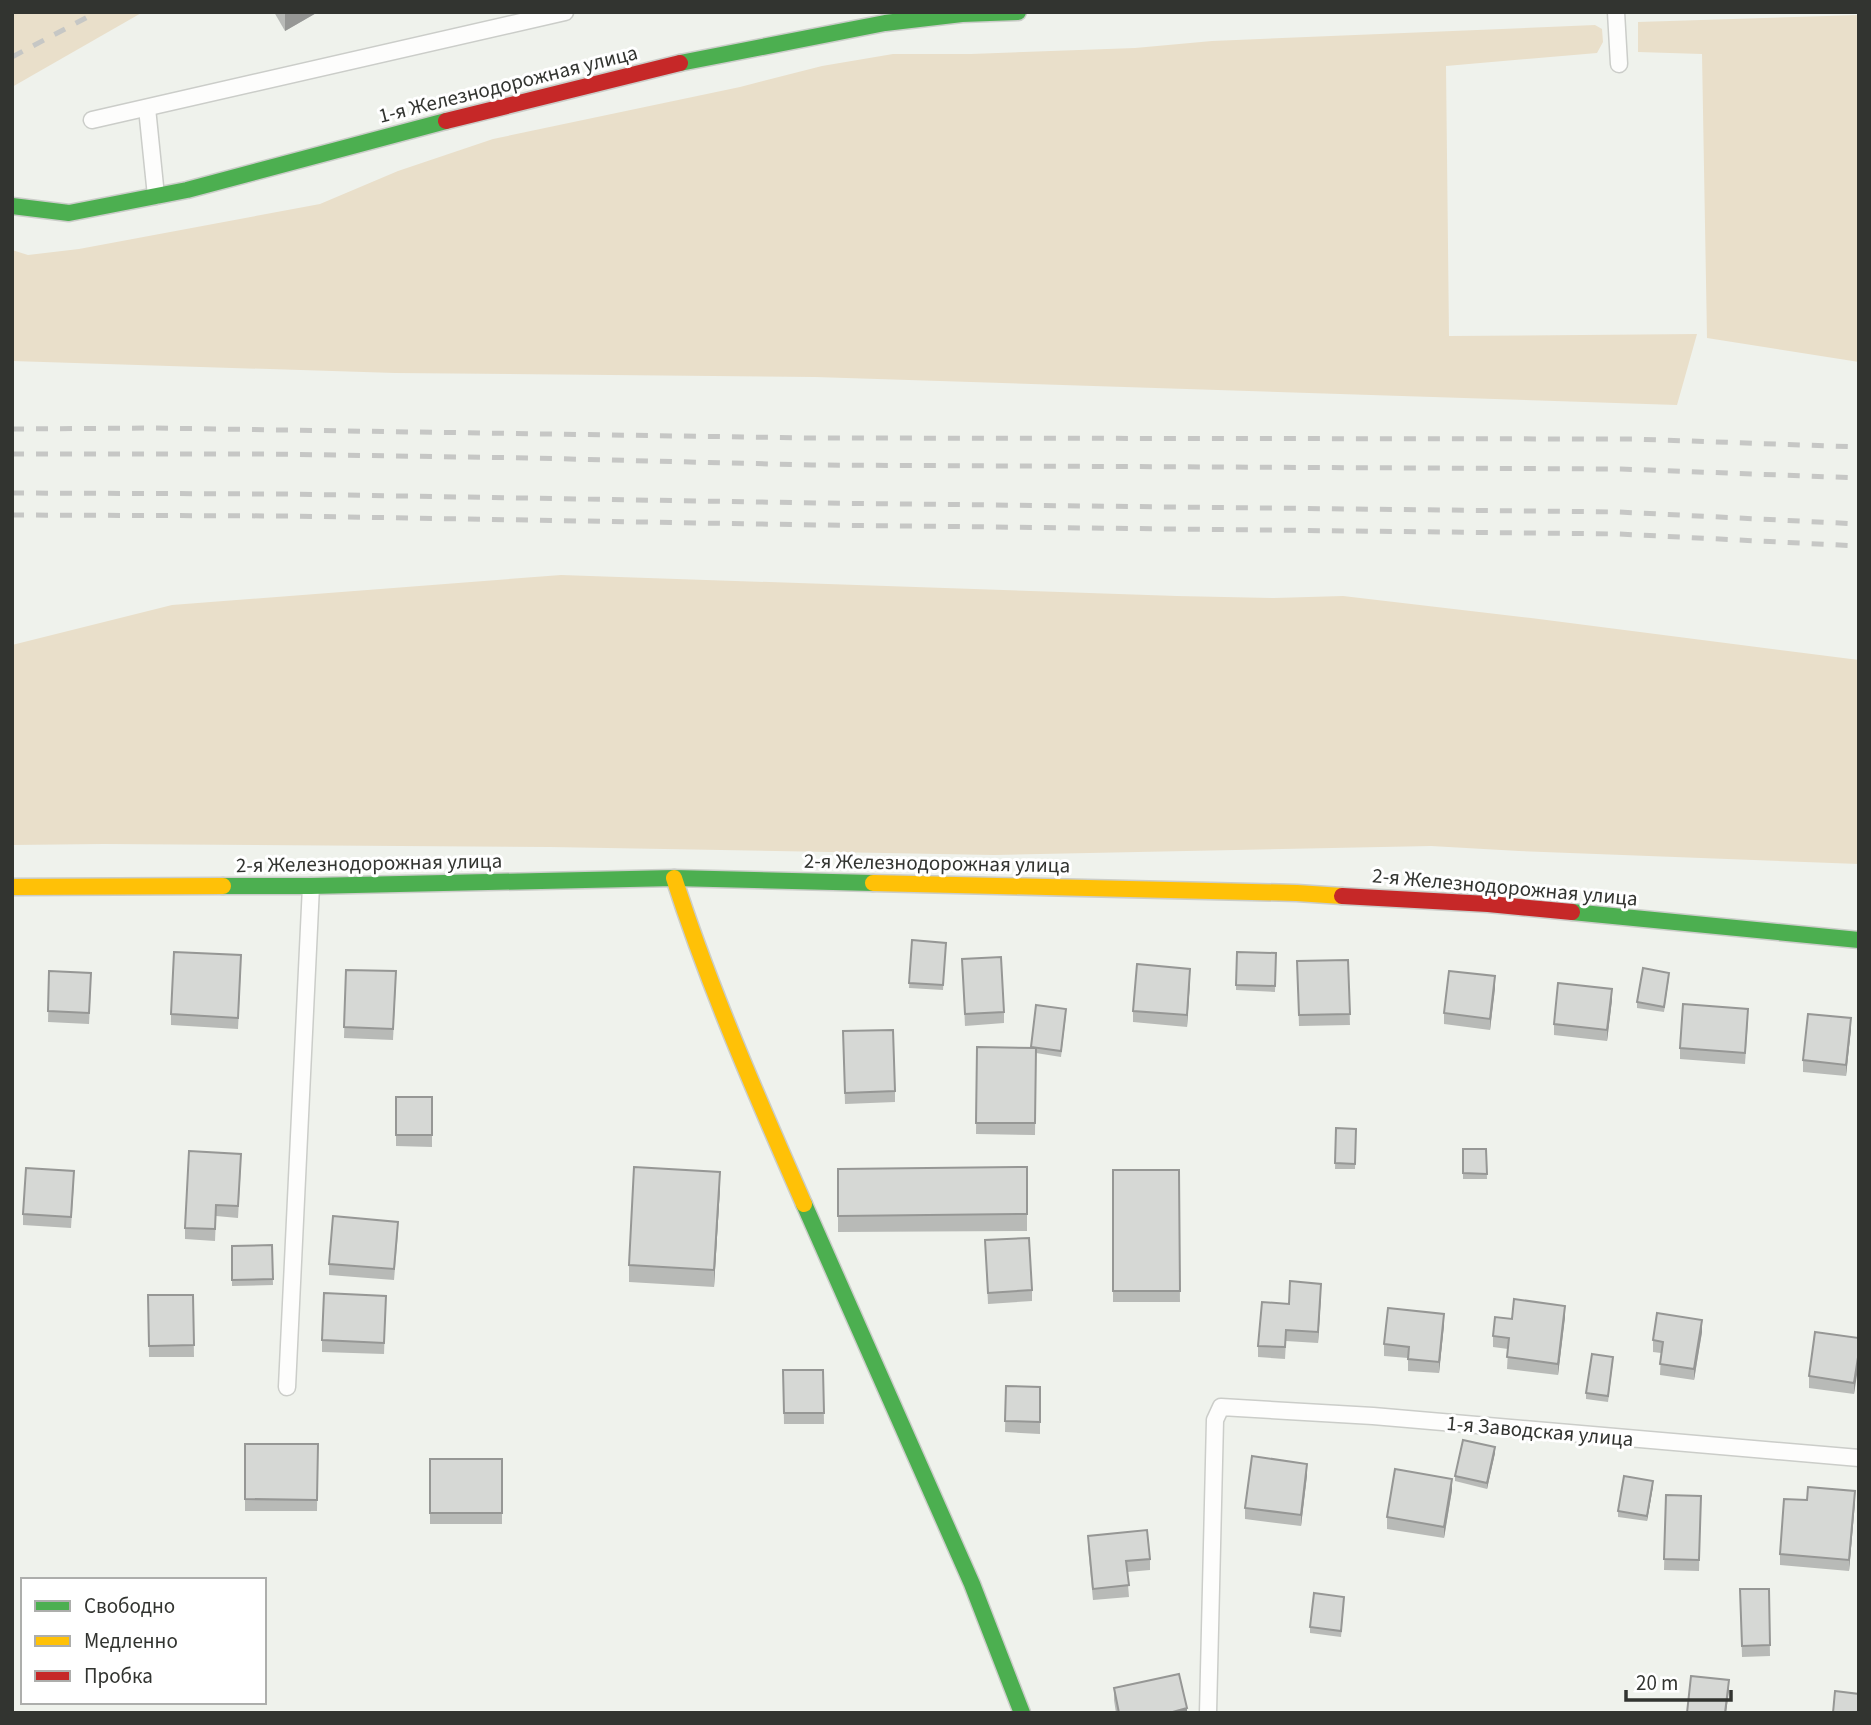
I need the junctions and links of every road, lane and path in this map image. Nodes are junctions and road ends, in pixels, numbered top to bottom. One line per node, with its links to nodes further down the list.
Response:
1 (565, 12): 6 (lane)
2 (1018, 12): 4 (street, 1-я Железнодорожная улица)
3 (1616, 12): 5 (lane)
4 (962, 13): 8 (street, 1-я Железнодорожная улица)
5 (1619, 64)
6 (147, 107): 7 (lane); 8 (lane)
7 (92, 120)
8 (156, 196): 9 (street, 1-я Железнодорожная улица)
9 (12, 206)
10 (674, 878): 11 (street, 2-я Железнодорожная улица); 13 (street, 2-я Железнодорожная улица); 16 (street)
11 (311, 886): 12 (street, 2-я Железнодорожная улица); 14 (lane)
12 (12, 887)
13 (1859, 940)
14 (287, 1387)
15 (1859, 1458): 17 (lane, 1-я Заводская улица)
16 (1022, 1713)
17 (1208, 1713)

